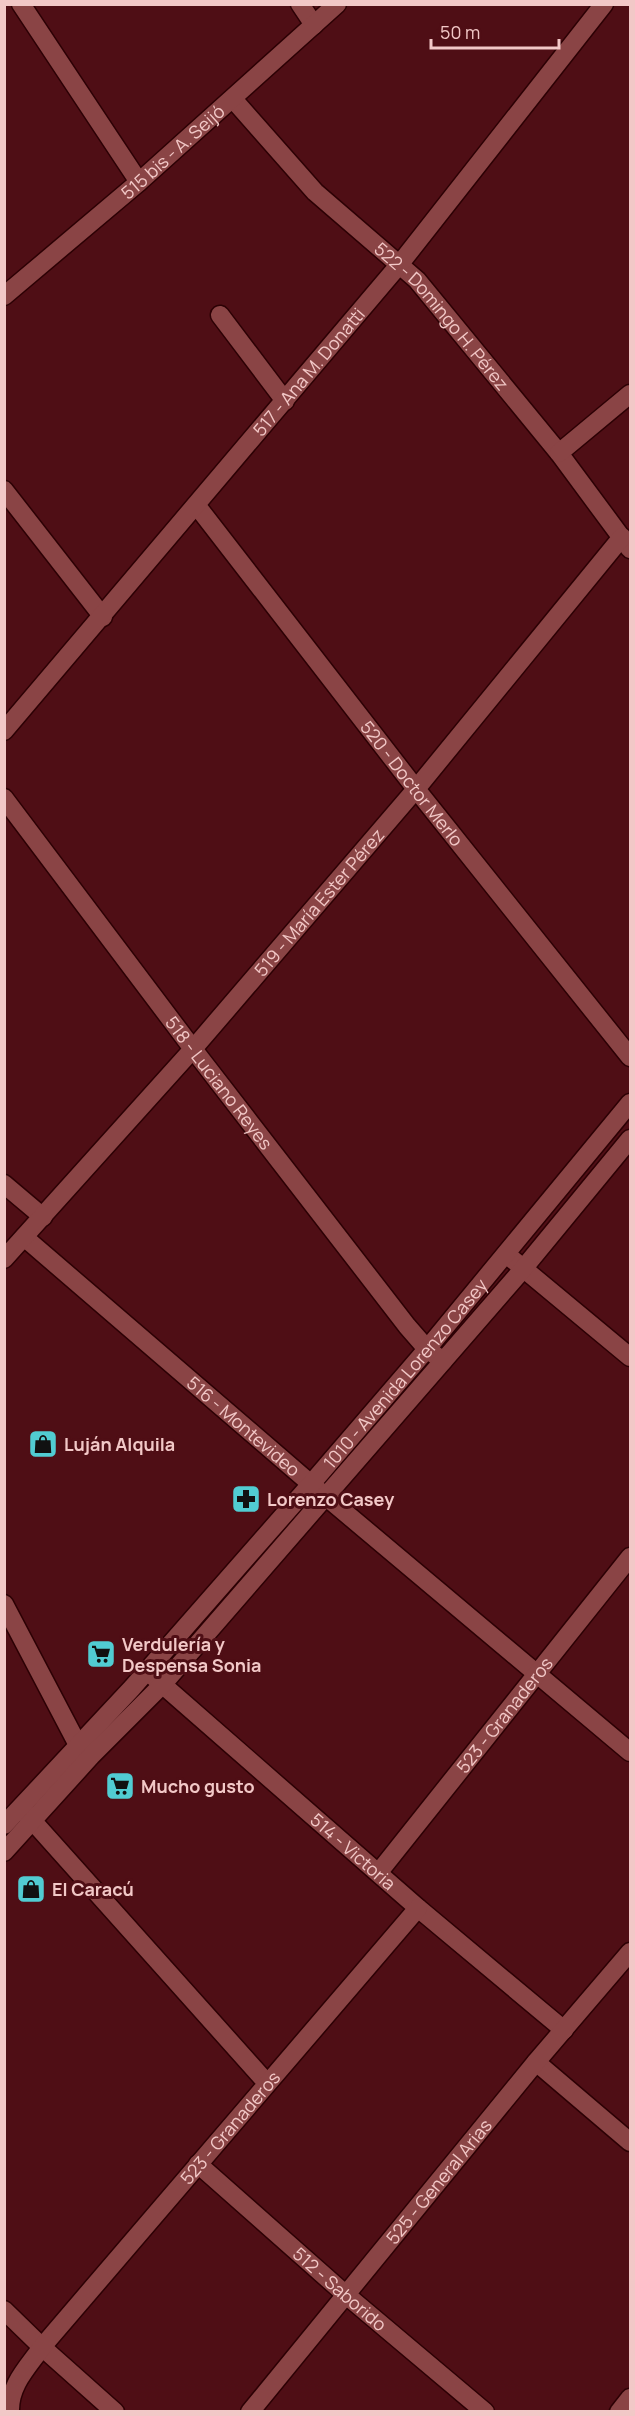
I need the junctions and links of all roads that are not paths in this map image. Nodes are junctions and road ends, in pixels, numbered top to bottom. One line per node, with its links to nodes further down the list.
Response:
1 (21, 4): 7 (street)
2 (300, 4): 5 (street)
3 (337, 4): 5 (street, 515 bis - A. Seijó)
4 (604, 4): 8 (street, 517 - Ana M. Donatti)
5 (314, 25): 6 (street, 515 bis - A. Seijó)
6 (233, 99): 7 (street, 515 bis - A. Seijó); 8 (street, 522 - Domingo H. Pérez)
7 (139, 182): 9 (street, 515 bis - A. Seijó)
8 (399, 265): 12 (street, 517 - Ana M. Donatti); 13 (street, 522 - Domingo H. Pérez)
9 (4, 296)
10 (220, 315): 12 (street)
11 (630, 394): 13 (street)
12 (285, 401): 15 (street, 517 - Ana M. Donatti)
13 (559, 453): 16 (street, 522 - Domingo H. Pérez)
14 (4, 490): 17 (street)
15 (197, 506): 17 (street, 517 - Ana M. Donatti); 19 (street, 520 - Doctor Merlo)
16 (626, 543): 19 (street, 519 - María Ester Pérez)
17 (103, 617): 18 (street, 517 - Ana M. Donatti)
18 (4, 731)
19 (416, 789): 21 (street, 519 - María Ester Pérez); 22 (street, 520 - Doctor Merlo)
20 (4, 798): 21 (street, 518 - Luciano Reyes)
21 (193, 1049): 26 (street, 519 - María Ester Pérez); 31 (street, 518 - Luciano Reyes)
22 (630, 1057)
23 (630, 1103): 28 (street, 1010 - Avenida Lorenzo Casey)
24 (630, 1139): 30 (street, 1010 - Avenida Lorenzo Casey)
25 (4, 1184): 26 (street)
26 (43, 1217): 27 (street, 519 - María Ester Pérez)
27 (24, 1237): 29 (street, 519 - María Ester Pérez); 34 (street, 516 - Montevideo)
28 (506, 1254): 30 (street); 31 (street, 1010 - Avenida Lorenzo Casey)
29 (4, 1259)
30 (523, 1269): 32 (street); 33 (street, 1010 - Avenida Lorenzo Casey)
31 (428, 1348): 33 (street, 518 - Luciano Reyes); 34 (street, 1010 - Avenida Lorenzo Casey)
32 (630, 1357)
33 (443, 1361): 35 (street, 1010 - Avenida Lorenzo Casey)
34 (311, 1484): 35 (street, 516 - Montevideo); 38 (street, 1010 - Avenida Lorenzo Casey)
35 (326, 1496): 39 (street, 516 - Montevideo); 40 (street, 1010 - Avenida Lorenzo Casey)
36 (630, 1557): 39 (street, 523 - Granaderos)
37 (4, 1604): 41 (street)
38 (147, 1671): 40 (street, 514 - Victoria); 41 (street, 1010 - Avenida Lorenzo Casey)
39 (536, 1673): 42 (street, 516 - Montevideo); 46 (street, 523 - Granaderos)
40 (162, 1685): 41 (street, 1010 - Avenida Lorenzo Casey); 46 (street, 514 - Victoria)
41 (85, 1751): 43 (street, 1010 - Avenida Lorenzo Casey)
42 (630, 1752)
43 (27, 1814): 44 (street, 1010 - Avenida Lorenzo Casey); 45 (street, 1010 - Avenida Lorenzo Casey); 51 (street)
44 (4, 1825)
45 (4, 1852)
46 (379, 1872): 47 (street, 514 - Victoria)
47 (418, 1908): 49 (street, 514 - Victoria); 51 (street, 523 - Granaderos)
48 (630, 1952): 49 (street, 525 - General Arias)
49 (564, 2030): 50 (street, 525 - General Arias)
50 (536, 2062): 52 (street); 54 (street, 525 - General Arias)
51 (267, 2083): 53 (street, 523 - Granaderos)
52 (630, 2142)
53 (198, 2164): 54 (street, 512 - Saborido); 56 (street, 523 - Granaderos)
54 (345, 2295): 60 (street, 525 - General Arias); 61 (street, 512 - Saborido)
55 (4, 2310): 56 (street)
56 (42, 2347): 58 (street, 523 - Granaderos); 59 (street)
57 (630, 2398): 62 (street)
58 (10, 2412)
59 (116, 2412)
60 (250, 2412)
61 (484, 2412)
62 (619, 2412)

